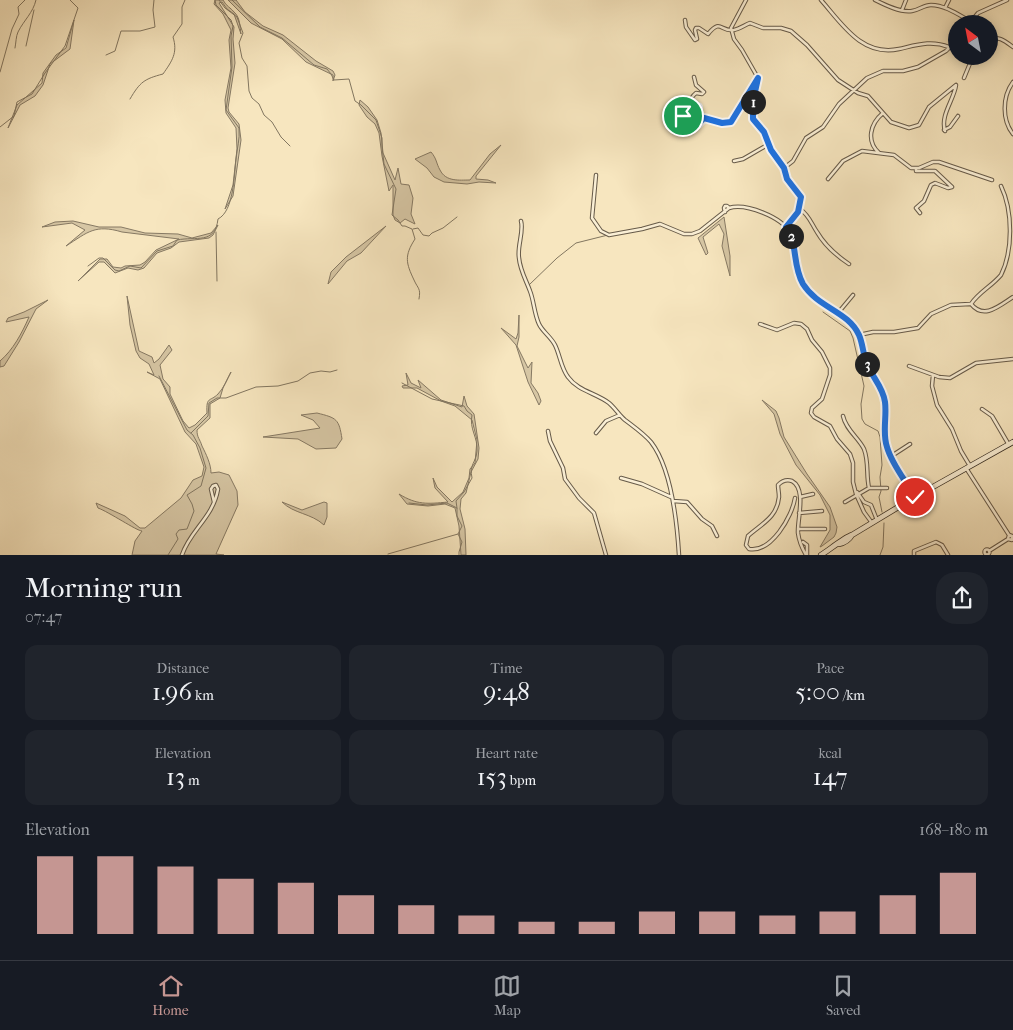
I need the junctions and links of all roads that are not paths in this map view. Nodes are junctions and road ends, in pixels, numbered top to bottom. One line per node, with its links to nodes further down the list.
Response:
1 (746, 0): 12 (street)
2 (822, 0): 14 (street)
3 (874, 0): 8 (street)
4 (906, 0): 8 (street)
5 (949, 0): 7 (street)
6 (1007, 0): 10 (street)
7 (945, 8): 8 (street); 9 (street)
8 (902, 10)
9 (957, 15)
10 (976, 15)
11 (685, 20): 12 (street)
12 (731, 30): 19 (street); 22 (street)
13 (998, 39): 15 (street)
14 (948, 47)
15 (1013, 47)
16 (948, 48): 22 (street)
17 (969, 65): 20 (street)
18 (694, 77): 19 (street)
19 (758, 78): 26 (street)
20 (964, 78)
21 (1013, 82): 25 (street)
22 (855, 90): 23 (street); 29 (street)
23 (884, 113): 24 (street); 27 (street)
24 (958, 116)
25 (1013, 134)
26 (769, 144): 28 (street); 29 (street)
27 (879, 153): 30 (street); 32 (street)
28 (734, 161)
29 (784, 168): 35 (street)
30 (916, 168): 33 (street); 36 (street)
31 (596, 175): 38 (street)
32 (828, 179)
33 (992, 180)
34 (1001, 186): 42 (street)
35 (800, 209): 38 (street); 39 (street)
36 (920, 213)
37 (521, 221): 50 (street)
38 (786, 227): 43 (street)
39 (848, 264)
40 (853, 295): 43 (street)
41 (1013, 297): 42 (street)
42 (970, 304): 45 (street)
43 (838, 313): 45 (street)
44 (760, 324): 62 (street)
45 (859, 335): 56 (street)
46 (1013, 359): 48 (street)
47 (909, 366): 48 (street)
48 (933, 375): 57 (street)
49 (982, 409): 55 (street)
50 (620, 415): 53 (street); 63 (street)
51 (843, 416): 59 (street)
52 (548, 431): 85 (street)
53 (596, 433)
54 (910, 444): 56 (street)
55 (1011, 444): 57 (main road)
56 (890, 457): 65 (street)
57 (968, 467): 65 (main road); 82 (street)
58 (620, 478): 63 (street)
59 (870, 488): 60 (street); 62 (street)
60 (885, 488)
61 (813, 494): 64 (street)
62 (857, 494): 69 (street); 72 (street); 75 (street)
63 (671, 497): 67 (street)
64 (800, 497): 70 (street); 71 (street)
65 (915, 497): 76 (main road)
66 (795, 498): 70 (street)
67 (673, 501): 80 (street); 86 (street)
68 (214, 502): 68 (street); 84 (street)
69 (845, 502)
70 (794, 505): 71 (street)
71 (800, 506): 74 (street)
72 (872, 510): 75 (street); 76 (street)
73 (822, 511): 74 (street)
74 (799, 513): 78 (street)
75 (866, 514): 77 (street)
76 (877, 520): 77 (main road)
77 (872, 523): 88 (main road)
78 (798, 529): 79 (street); 81 (street)
79 (825, 529)
80 (716, 536)
81 (802, 542): 87 (street); 87 (street)
82 (989, 550)
83 (914, 553): 89 (street)
84 (182, 555)
85 (606, 555)
86 (680, 555)
87 (806, 555)
88 (820, 555)
89 (948, 555)

